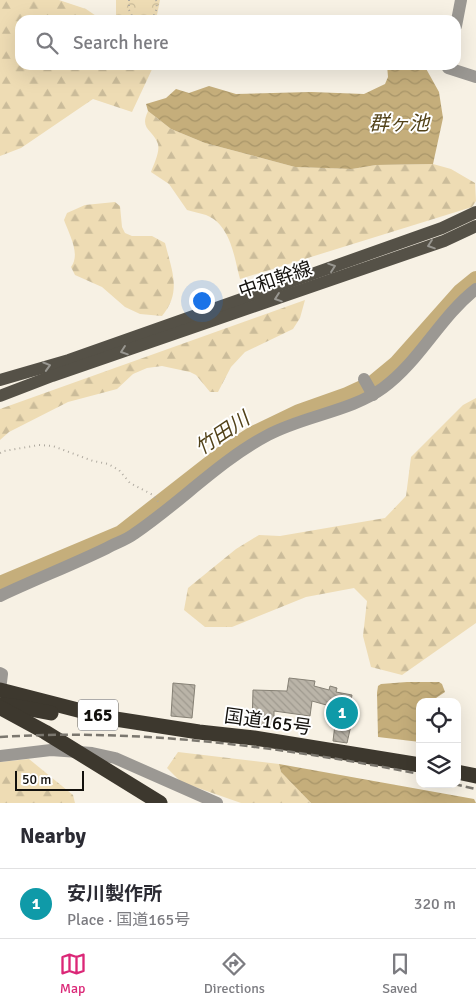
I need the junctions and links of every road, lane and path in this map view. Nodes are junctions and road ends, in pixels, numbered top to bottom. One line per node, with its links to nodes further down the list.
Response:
1 (128, 0): 4 (path)
2 (156, 0): 5 (path)
3 (461, 0): 6 (street)
4 (132, 15)
5 (154, 15)
6 (458, 15)
7 (454, 70): 8 (street)
8 (476, 77)
9 (476, 212): 13 (main road, 中和幹線, one-way to 9)
10 (476, 226): 15 (main road, 中和幹線, one-way to 15)
11 (476, 289): 14 (street)
12 (364, 379): 14 (street)
13 (0, 380)
14 (373, 395): 18 (street)
15 (0, 396)
16 (0, 453): 17 (path)
17 (153, 495)
18 (0, 596)
19 (0, 673): 20 (street)
20 (0, 690): 22 (highway, 国道165号 / 165)
21 (0, 706): 22 (highway, 国道165号 / 165); 27 (highway, 165)
22 (198, 732): 24 (highway, 国道165号 / 165)
23 (0, 756): 28 (street)
24 (416, 764)
25 (461, 773): 26 (highway)
26 (476, 776)
27 (160, 803)
28 (217, 803)

